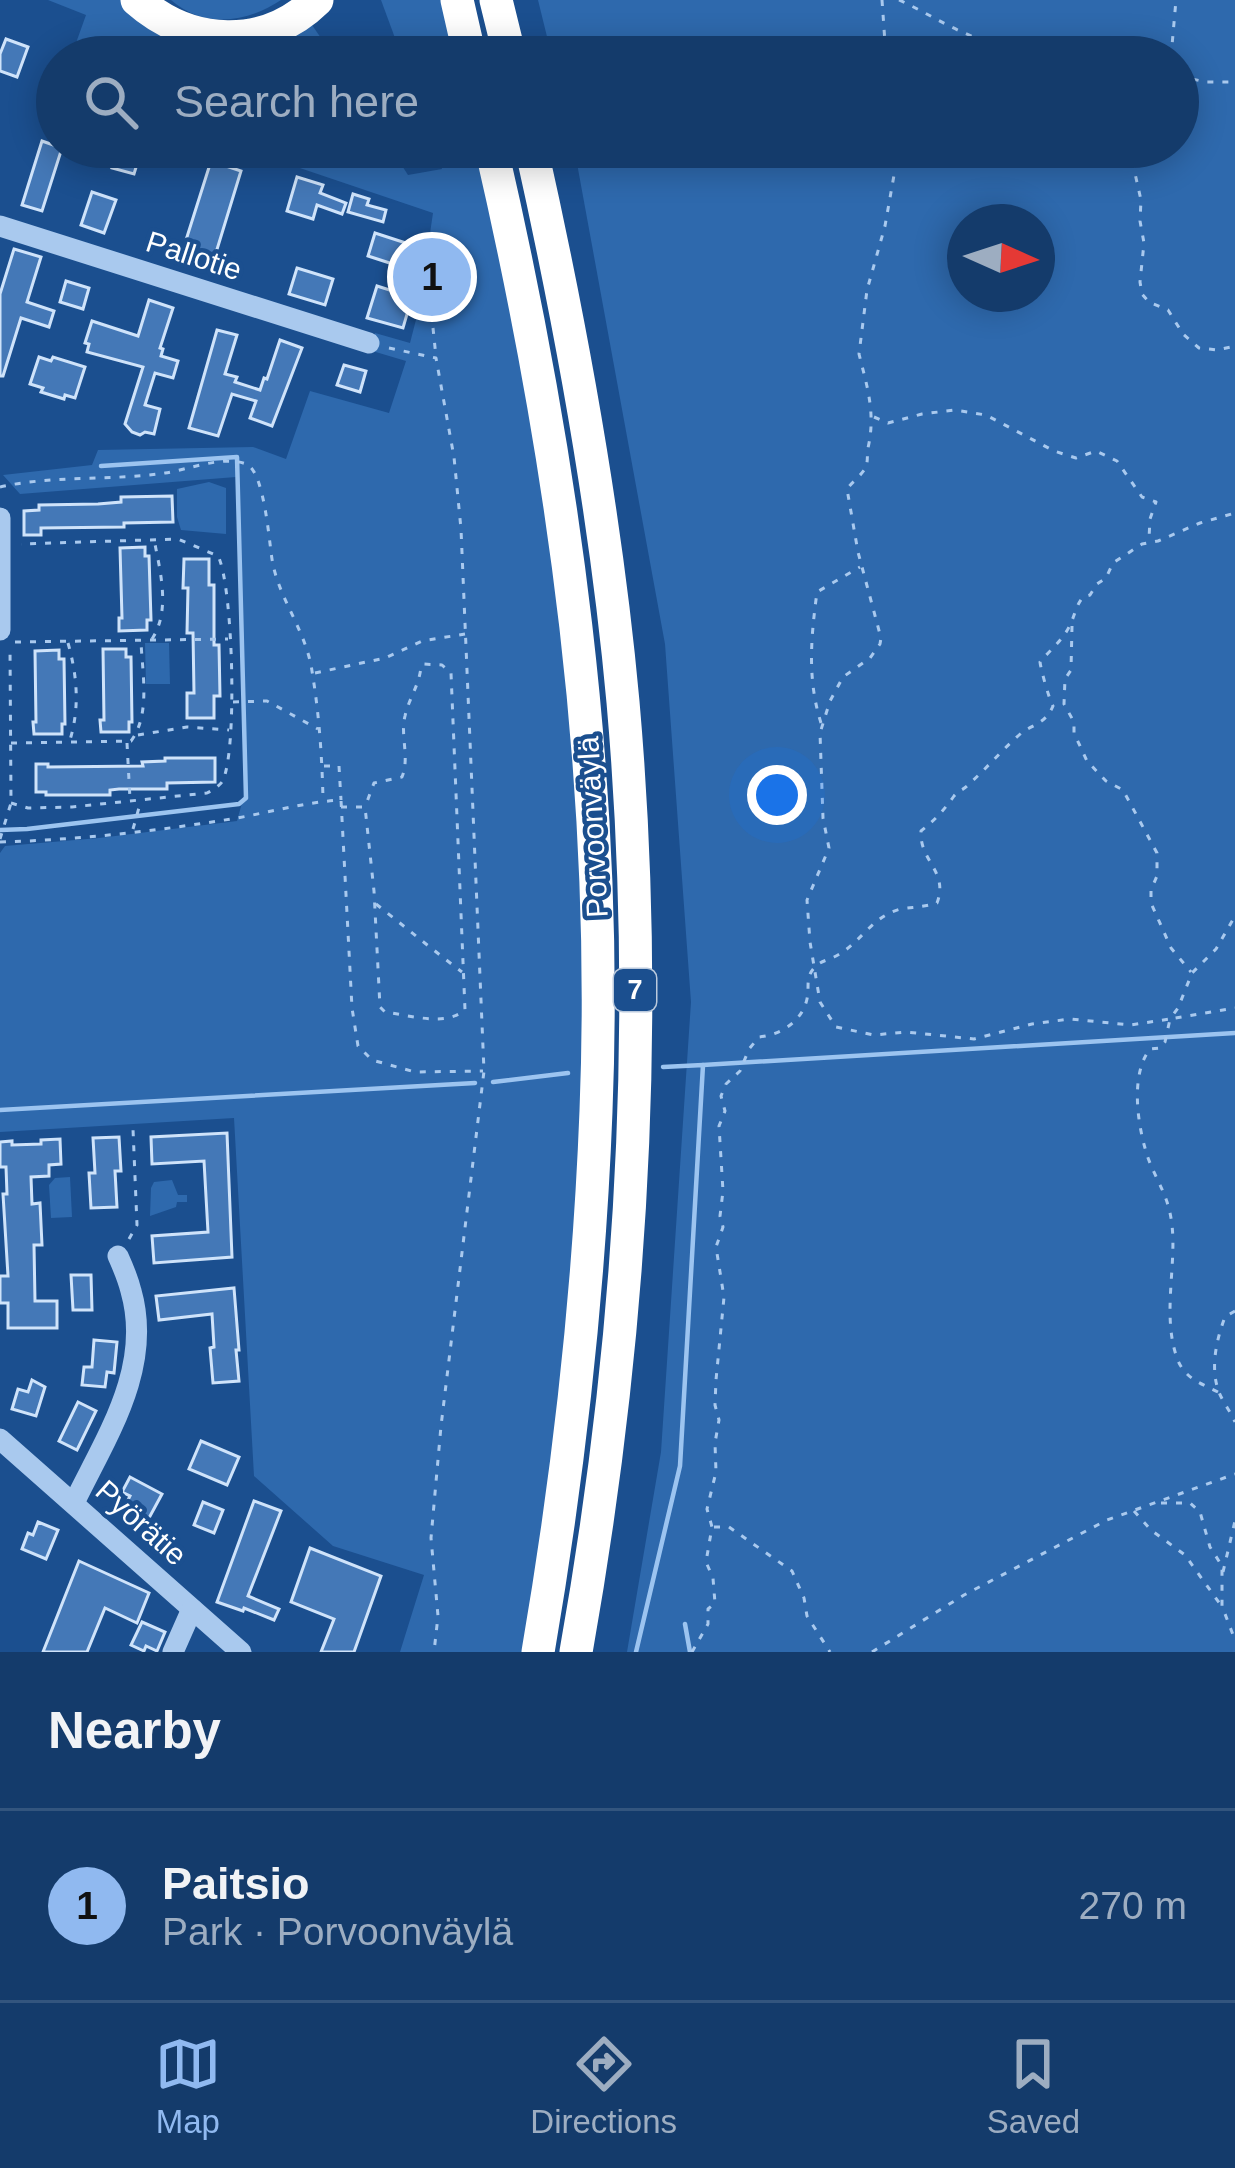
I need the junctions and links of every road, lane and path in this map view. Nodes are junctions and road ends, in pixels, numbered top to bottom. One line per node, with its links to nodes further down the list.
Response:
1 (137, 0): 8 (highway)
2 (317, 0): 9 (highway)
3 (457, 0): 10 (highway)
4 (496, 0): 11 (highway)
5 (882, 0): 12 (path)
6 (899, 0): 13 (path)
7 (1176, 0): 14 (path)
8 (212, 36)
9 (243, 36)
10 (465, 36)
11 (505, 36)
12 (885, 36)
13 (972, 36)
14 (1173, 36)
15 (1199, 80): 16 (path)
16 (1235, 82)
17 (496, 168): 86 (highway, Porvoonväylä / 7)
18 (536, 168): 87 (highway, Porvoonväylä / 7)
19 (895, 168): 26 (path)
20 (1134, 168): 24 (path)
21 (0, 226): 23 (street, Pallotie)
22 (433, 328): 25 (path)
23 (369, 343): 25 (path)
24 (1235, 346)
25 (436, 358): 36 (path)
26 (873, 417): 31 (path); 33 (path)
27 (0, 487): 41 (path)
28 (1235, 513): 31 (path)
29 (0, 518): 32 (street)
30 (154, 539): 32 (path); 37 (path); 39 (path)
31 (1149, 543): 34 (path)
32 (1, 544): 35 (street)
33 (862, 566): 43 (path); 43 (path)
34 (1072, 623): 61 (path); 63 (path)
35 (0, 630)
36 (465, 634): 41 (path); 66 (path)
37 (230, 639): 39 (path); 42 (path)
38 (141, 640): 39 (path); 40 (path); 46 (path)
39 (152, 640)
40 (67, 641): 48 (path); 49 (path)
41 (313, 673): 45 (path)
42 (231, 702): 44 (path); 45 (path)
43 (821, 725): 61 (path)
44 (230, 730): 46 (path); 54 (path)
45 (320, 730): 50 (path)
46 (136, 736): 47 (path)
47 (127, 741): 49 (path); 52 (path)
48 (11, 742): 49 (path); 53 (path)
49 (69, 742)
50 (322, 766): 51 (path); 55 (path)
51 (323, 801): 55 (path); 57 (path)
52 (130, 802): 53 (path); 54 (path)
53 (10, 803): 58 (path)
54 (141, 803): 57 (path)
55 (341, 803): 56 (path); 66 (path)
56 (365, 807): 59 (path); 62 (path)
57 (134, 829): 58 (path)
58 (0, 839)
59 (375, 903): 62 (path); 62 (path)
60 (1235, 916): 63 (path)
61 (816, 967): 65 (path); 78 (path)
62 (463, 973)
63 (1192, 973): 65 (path)
64 (1235, 1008): 65 (path)
65 (1170, 1019): 70 (path)
66 (484, 1071): 85 (path)
67 (134, 1129): 68 (path)
68 (118, 1256): 74 (street)
69 (1235, 1311): 70 (path)
70 (1218, 1392): 71 (path)
71 (1235, 1422)
72 (0, 1438): 74 (street, Pyörätie)
73 (1235, 1474): 75 (path)
74 (74, 1503): 81 (street, Pyörätie)
75 (1159, 1503): 76 (path); 79 (path)
76 (1132, 1510): 80 (path); 90 (path)
77 (1235, 1521): 79 (path)
78 (712, 1527): 88 (path); 89 (path)
79 (1222, 1576): 80 (path)
80 (1222, 1606): 82 (path)
81 (192, 1609): 83 (street); 84 (street, Pyörätie)
82 (1235, 1640)
83 (173, 1652)
84 (241, 1652)
85 (434, 1652)
86 (538, 1652)
87 (576, 1652)
88 (692, 1652)
89 (830, 1652)
90 (872, 1652)

